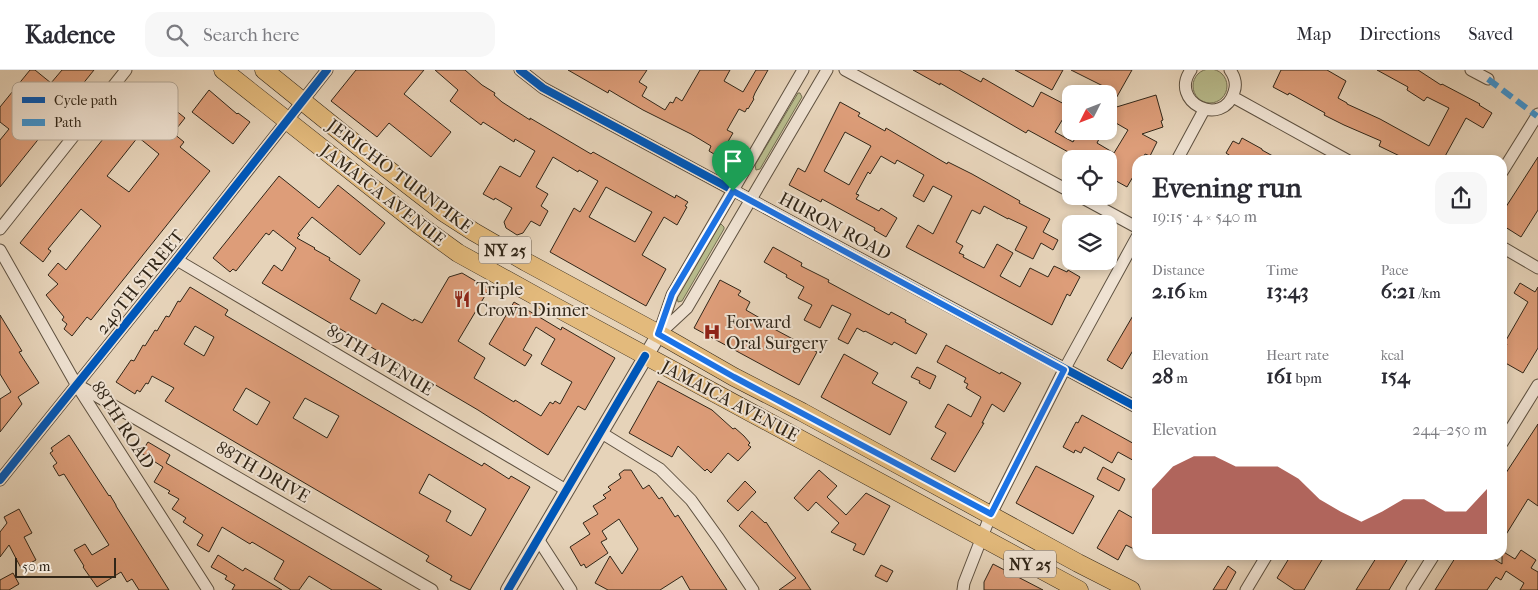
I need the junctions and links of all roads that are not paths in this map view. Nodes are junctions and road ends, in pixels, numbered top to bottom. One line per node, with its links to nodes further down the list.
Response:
1 (126, 70): 13 (street)
2 (223, 70): 18 (main road, JAMAICA AVENUE / NY 25)
3 (264, 70): 15 (main road, JERICHO TURNPIKE / NY 25)
4 (327, 70): 15 (street, 249TH STREET)
5 (520, 70): 24 (street, HURON ROAD)
6 (803, 70): 24 (street)
7 (827, 70): 25 (street)
8 (845, 70): 23 (street)
9 (1230, 70): 14 (street)
10 (1471, 70): 12 (street)
11 (1187, 71): 16 (street)
12 (1488, 79)
13 (116, 82)
14 (1233, 97): 16 (street); 21 (street)
15 (302, 101): 18 (street, 249TH STREET); 34 (main road, JERICHO TURNPIKE / NY 25)
16 (1204, 110): 20 (street)
17 (1538, 114): 22 (street)
18 (287, 120): 32 (street, 249TH STREET); 35 (main road, JAMAICA AVENUE / NY 25)
19 (71, 140): 28 (street)
20 (1180, 155)
21 (1338, 155)
22 (1507, 164)
23 (1062, 187)
24 (733, 191): 25 (street, HURON ROAD); 34 (street)
25 (751, 200): 34 (street); 36 (street, HURON ROAD)
26 (1096, 205): 27 (street)
27 (1132, 225)
28 (0, 229)
29 (1132, 246): 36 (street)
30 (0, 250): 37 (street, 88TH ROAD)
31 (1507, 250): 33 (street)
32 (177, 260): 37 (street, 249TH STREET); 43 (street, 89TH AVENUE)
33 (1538, 268)
34 (658, 334): 35 (street); 44 (main road, JERICHO TURNPIKE / NY 25)
35 (645, 356): 40 (street); 45 (main road, JAMAICA AVENUE / NY 25)
36 (1064, 370): 39 (street, HURON ROAD); 44 (street)
37 (76, 384): 42 (street, 249TH STREET); 49 (street, 88TH ROAD); 50 (street, 88TH DRIVE)
38 (1538, 385): 41 (street)
39 (1132, 405)
40 (600, 432): 43 (street); 53 (street)
41 (1507, 435)
42 (0, 480)
43 (566, 490): 46 (street)
44 (991, 514): 45 (street); 56 (main road, NY 25)
45 (982, 538): 54 (street); 55 (main road, JAMAICA AVENUE / NY 25)
46 (538, 539): 51 (street); 52 (street)
47 (1264, 560): 57 (street)
48 (1431, 560): 58 (street)
49 (208, 590)
50 (432, 590)
51 (508, 590)
52 (571, 590)
53 (753, 590)
54 (963, 590)
55 (1079, 590)
56 (1131, 590)
57 (1246, 590)
58 (1412, 590)

